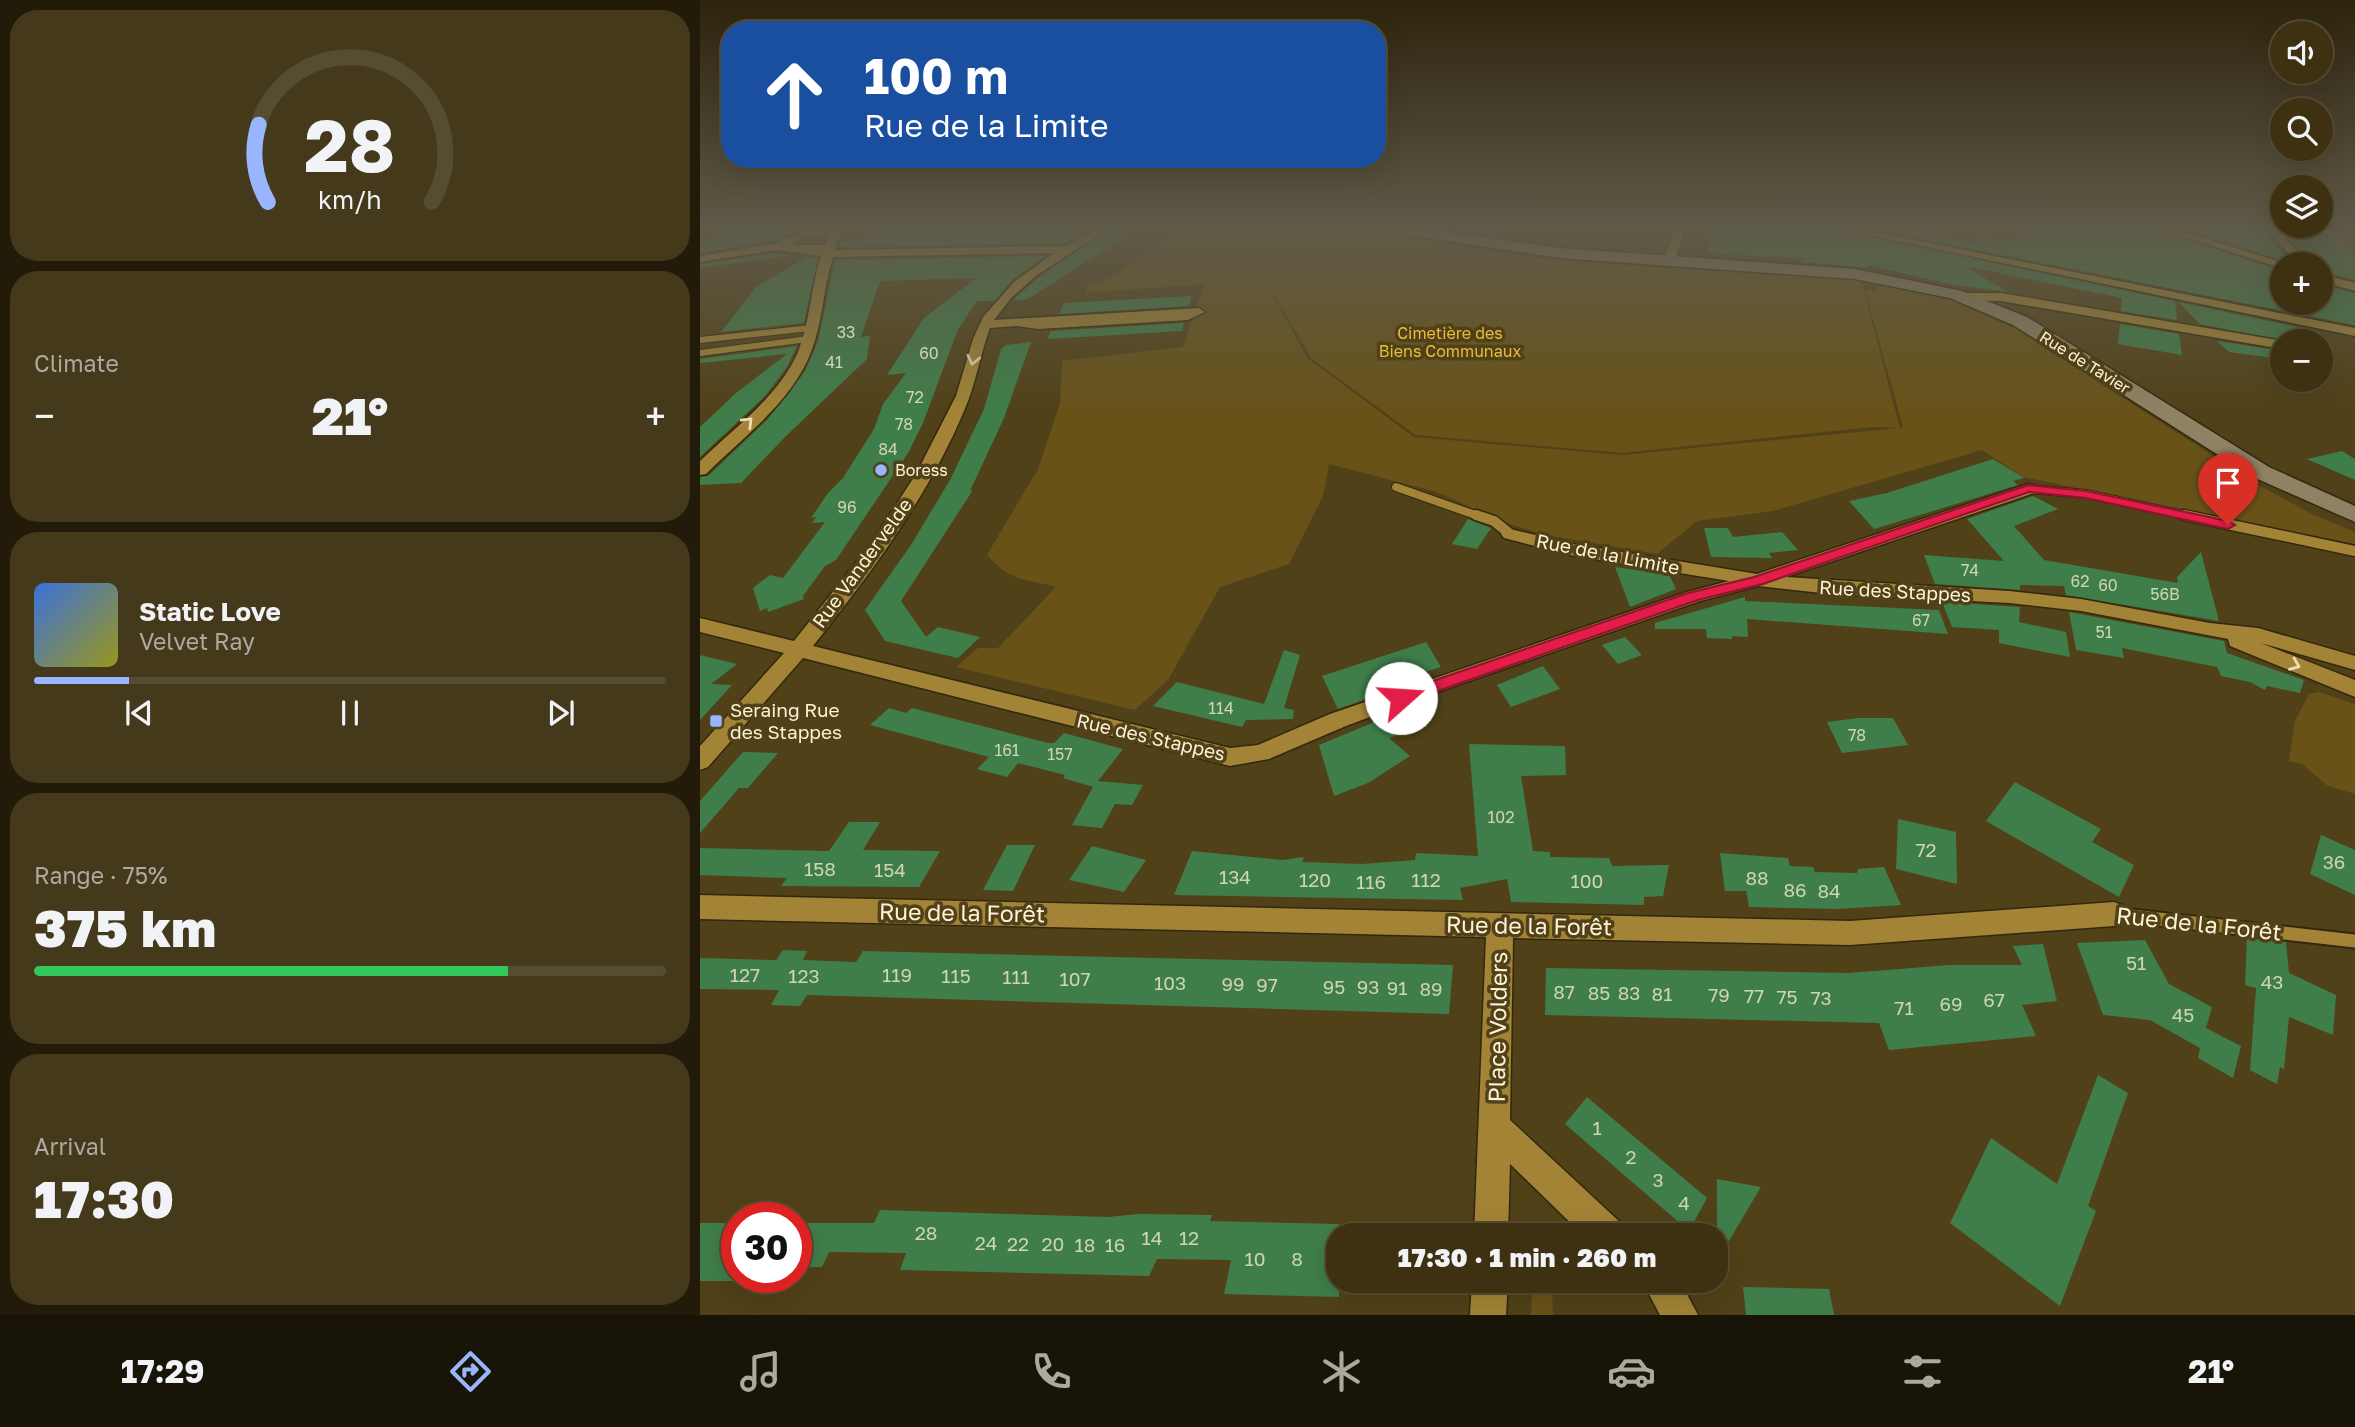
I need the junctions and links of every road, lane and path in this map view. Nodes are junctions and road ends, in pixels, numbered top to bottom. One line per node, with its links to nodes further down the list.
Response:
1 (820, 290): 11 (street)
2 (1013, 290): 9 (street, Rue Vandervelde)
3 (1941, 290): 5 (street, Rue de Tavier)
4 (2147, 290): 7 (street)
5 (1968, 298): 13 (street); 18 (street, Rue de Tavier)
6 (2303, 315): 7 (street)
7 (2303, 322): 10 (street)
8 (1021, 323): 8 (street); 9 (street)
9 (985, 325): 24 (street, Rue Vandervelde, one-way to 24)
10 (2355, 332)
11 (809, 334): 12 (lane); 14 (lane); 15 (street, one-way to 11)
12 (700, 341)
13 (2270, 343)
14 (700, 353)
15 (700, 470)
16 (1396, 487): 19 (lane, Rue de la Limite)
17 (2028, 488): 20 (lane, Rue de la Limite); 21 (street, Rue de la Limite)
18 (2355, 515)
19 (1510, 534): 21 (street, Rue de la Limite)
20 (2355, 551)
21 (1758, 580): 23 (street, Rue des Stappes); 24 (street, Rue des Stappes)
22 (700, 625): 24 (street, Rue des Stappes)
23 (2210, 629): 25 (street, Rue des Stappes); 26 (street, Rue des Stappes, one-way to 26)
24 (798, 649): 27 (street, Rue Vandervelde)
25 (2355, 663)
26 (2355, 689)
27 (700, 761)
28 (700, 907): 30 (street, Rue de la Forêt)
29 (2114, 914): 30 (street, Rue de la Forêt); 31 (lane, Rue de la Forêt)
30 (1500, 925): 32 (street, Place Volders)
31 (2355, 942)
32 (1496, 1129): 33 (street, Place Volders); 34 (street, Place Volders)
33 (1492, 1223)
34 (1596, 1223)
35 (1489, 1293): 37 (street)
36 (1667, 1293): 38 (street)
37 (1488, 1315)
38 (1680, 1315)

